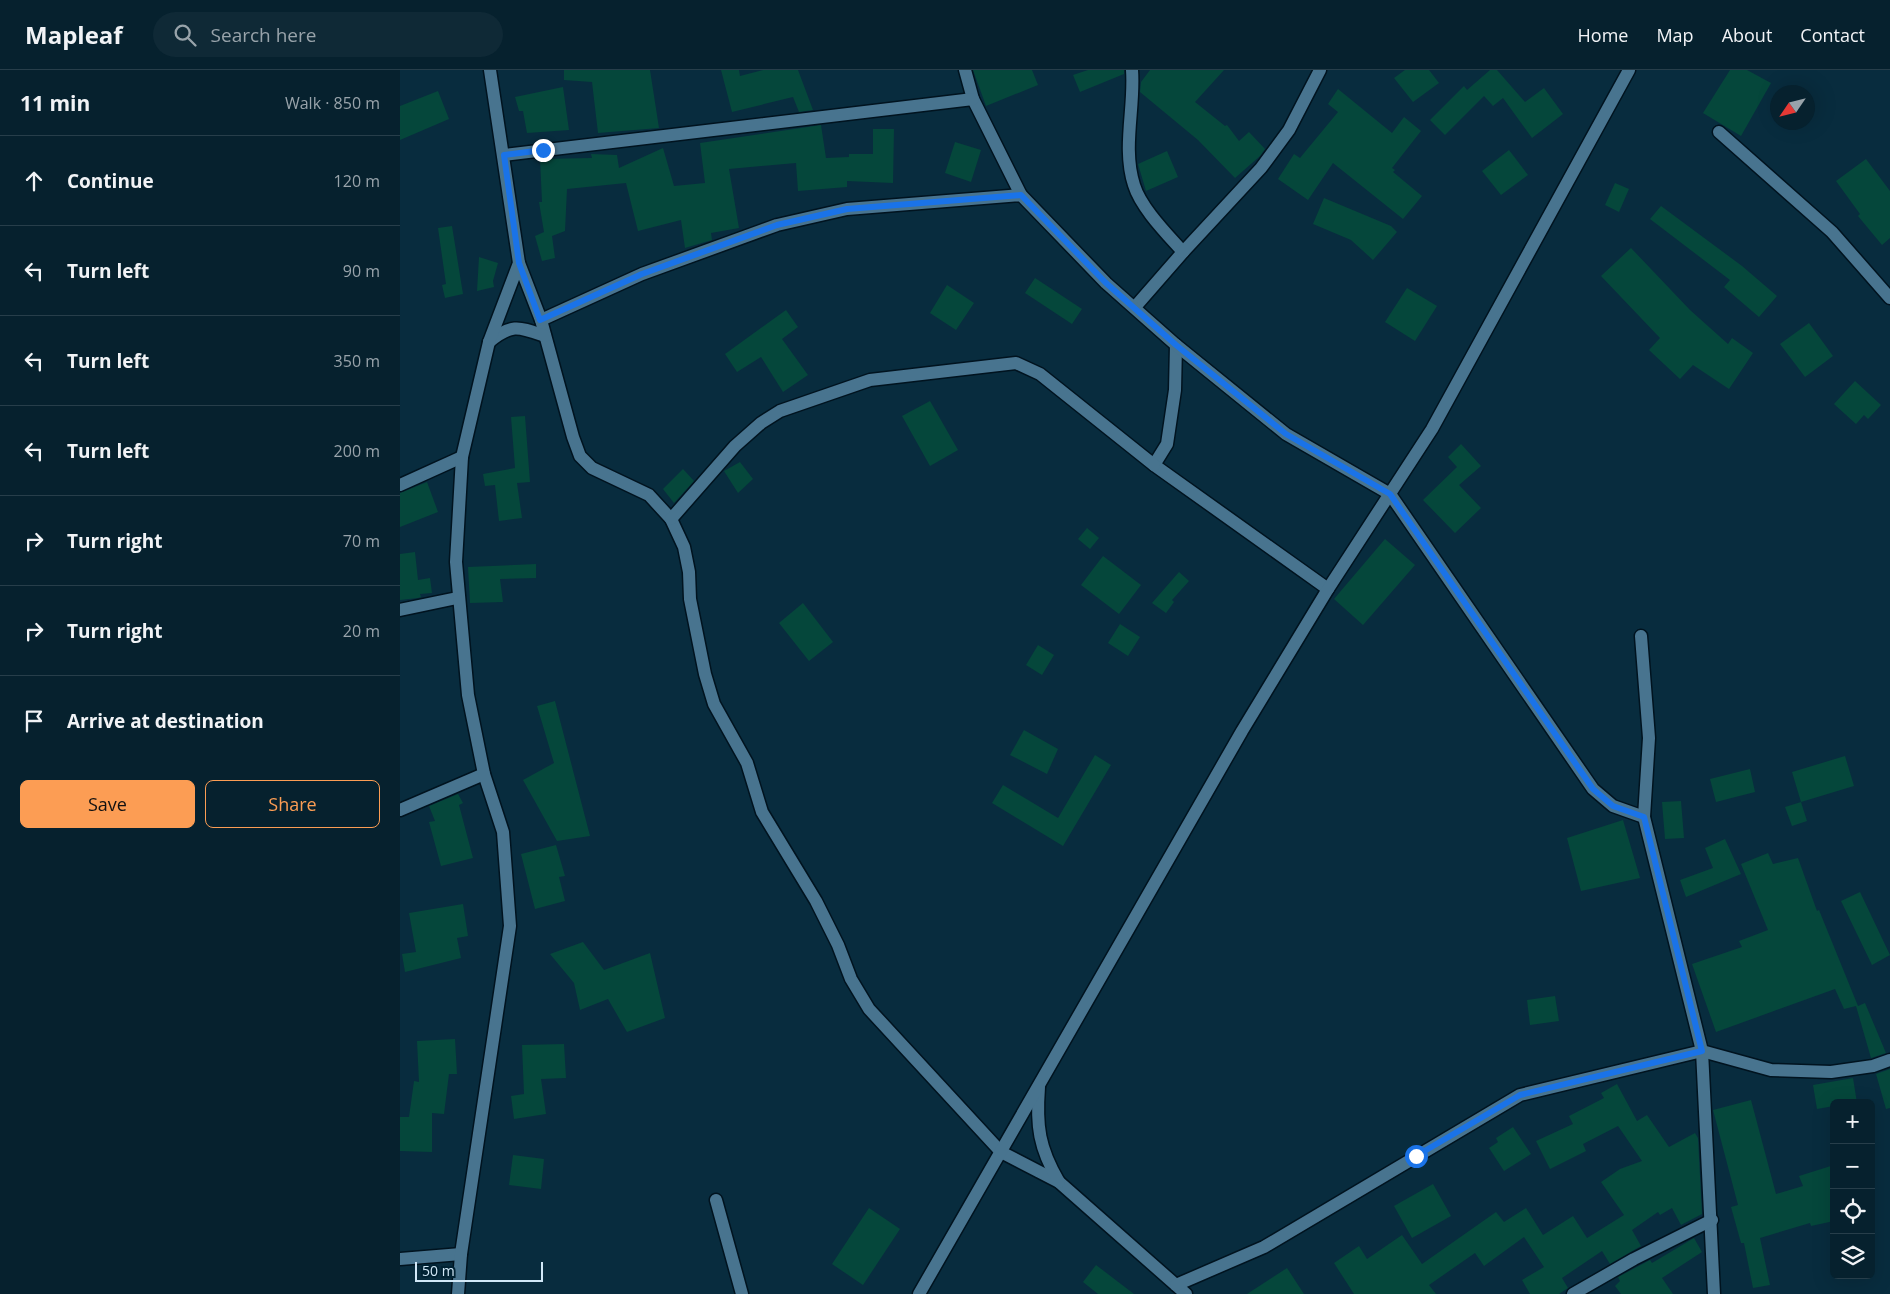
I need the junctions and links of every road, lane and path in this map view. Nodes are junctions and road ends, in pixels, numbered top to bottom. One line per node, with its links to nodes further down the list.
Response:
1 (490, 70): 8 (street)
2 (965, 70): 6 (street)
3 (1132, 70): 10 (street)
4 (1320, 70): 10 (street)
5 (1629, 70): 21 (street)
6 (973, 100): 8 (street); 9 (street)
7 (1718, 132): 12 (street)
8 (504, 155): 11 (street)
9 (1021, 195): 13 (street); 14 (street)
10 (1183, 252): 13 (street)
11 (519, 263): 14 (street); 16 (street)
12 (1890, 298)
13 (1135, 307): 17 (street)
14 (540, 320): 15 (street)
15 (545, 336): 16 (street); 22 (street)
16 (489, 342): 18 (street)
17 (1176, 345): 19 (street); 21 (street)
18 (462, 457): 20 (street); 24 (street)
19 (1154, 465): 22 (street); 23 (street)
20 (400, 485)
21 (1390, 494): 23 (street); 29 (street)
22 (671, 519): 33 (street)
23 (1328, 589): 32 (street)
24 (458, 598): 25 (street); 27 (street)
25 (400, 610)
26 (1641, 636): 29 (street)
27 (484, 774): 28 (street); 37 (street)
28 (400, 810)
29 (1644, 817): 30 (street)
30 (1702, 1051): 31 (street); 36 (street); 39 (street)
31 (1890, 1060)
32 (1039, 1084): 33 (street); 34 (street)
33 (1001, 1152): 34 (street); 42 (street)
34 (1059, 1182): 39 (street)
35 (716, 1200): 41 (street)
36 (1712, 1220): 43 (street); 44 (street)
37 (462, 1254): 38 (street); 40 (street)
38 (400, 1259)
39 (1181, 1290)
40 (458, 1294)
41 (742, 1294)
42 (919, 1294)
43 (1573, 1294)
44 (1714, 1294)

